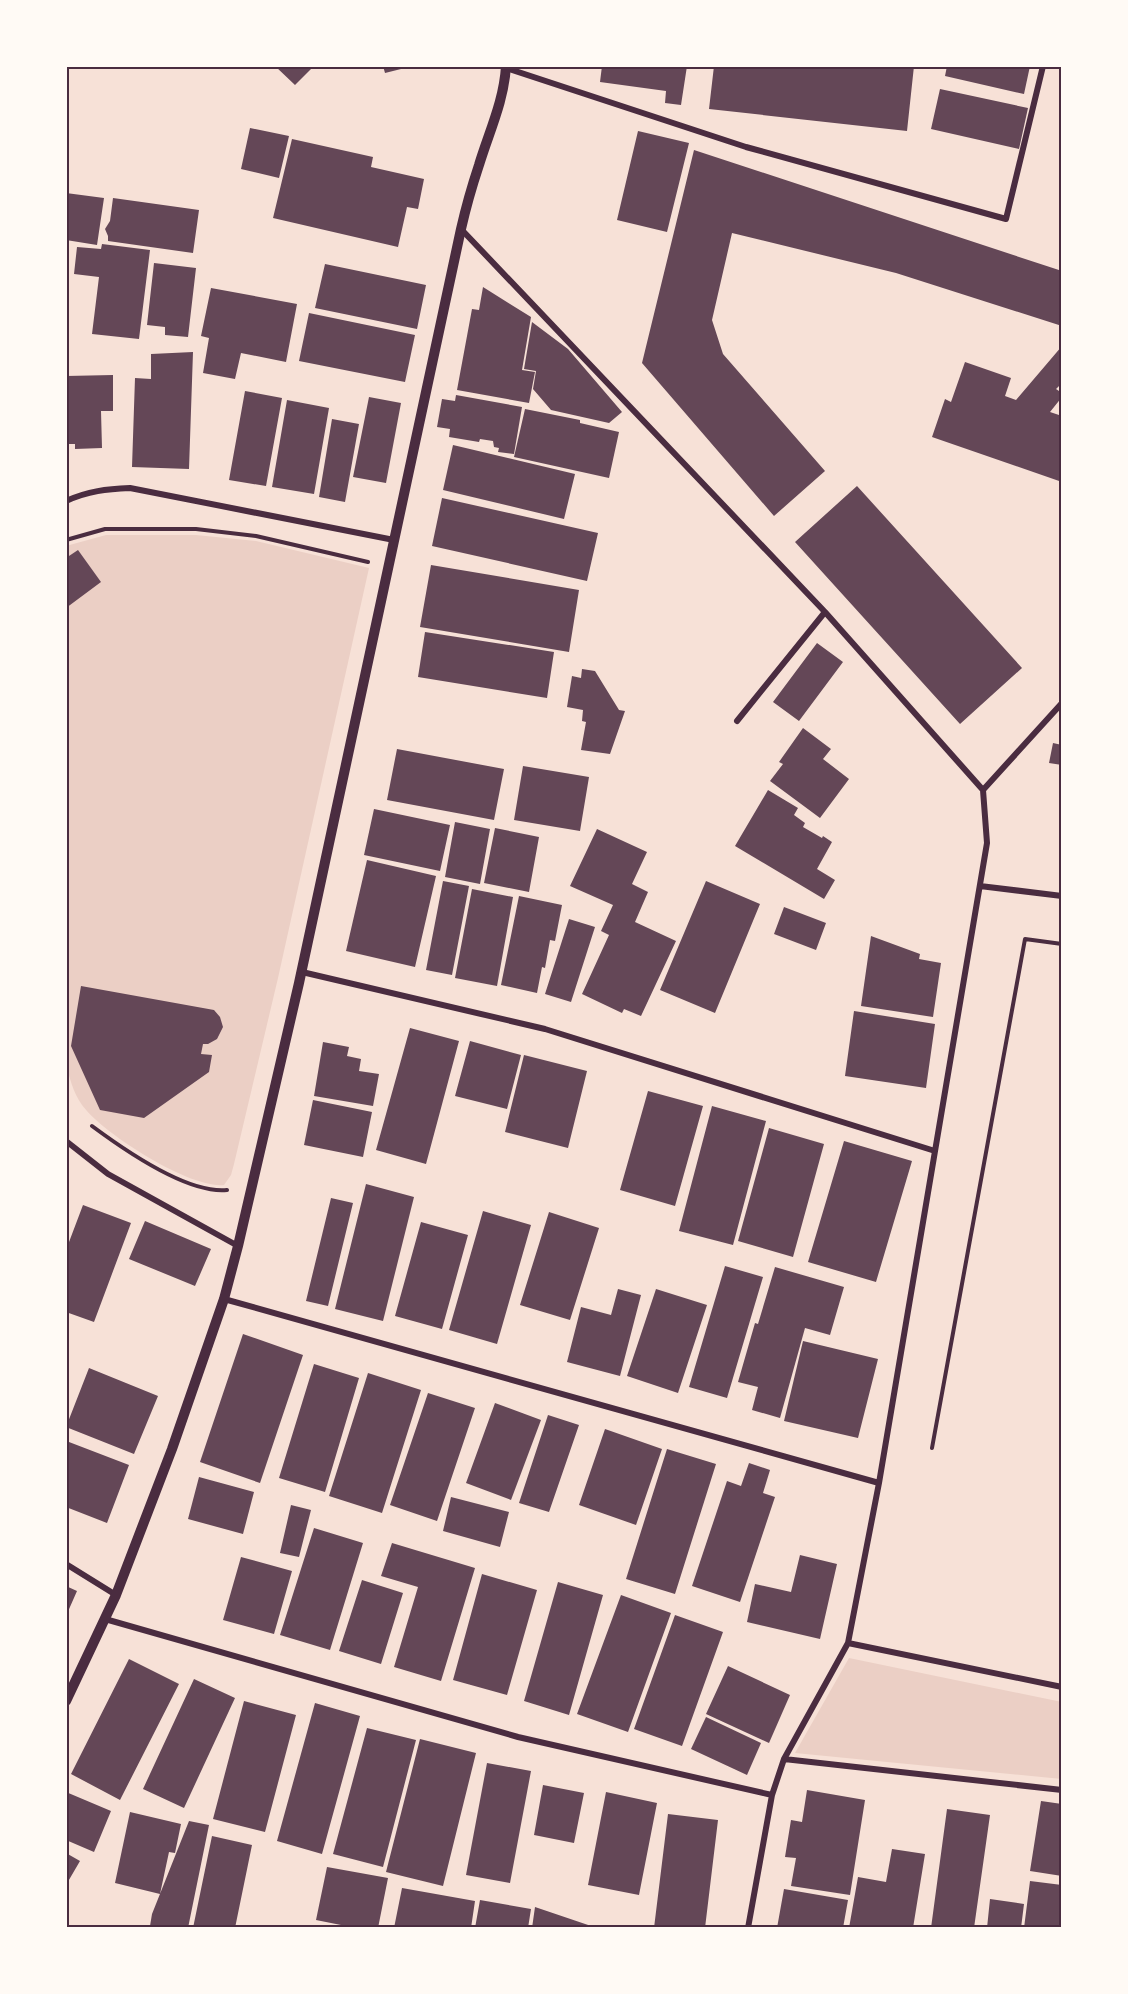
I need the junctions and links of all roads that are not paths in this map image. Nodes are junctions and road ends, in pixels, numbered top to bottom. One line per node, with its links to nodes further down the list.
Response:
1 (1043, 66): 2 (street)
2 (506, 67): 3 (street)
3 (461, 228): 5 (street); 6 (street)
4 (66, 501): 5 (street)
5 (394, 540): 12 (street)
6 (825, 612): 8 (street); 9 (street)
7 (1062, 703): 9 (street)
8 (737, 721)
9 (983, 790): 10 (street)
10 (980, 886): 11 (street); 14 (street)
11 (1062, 896)
12 (302, 972): 14 (street); 15 (street)
13 (66, 1141): 15 (street)
14 (934, 1151): 17 (street)
15 (238, 1246): 16 (street)
16 (224, 1299): 17 (street); 19 (street)
17 (879, 1482): 21 (street)
18 (66, 1564): 19 (street)
19 (116, 1595): 20 (street)
20 (105, 1619): 23 (street); 26 (street)
21 (848, 1643): 22 (street); 24 (street)
22 (1062, 1687)
23 (66, 1701)
24 (784, 1759): 25 (street); 26 (street)
25 (1062, 1790)
26 (772, 1795): 27 (street)
27 (748, 1928)

